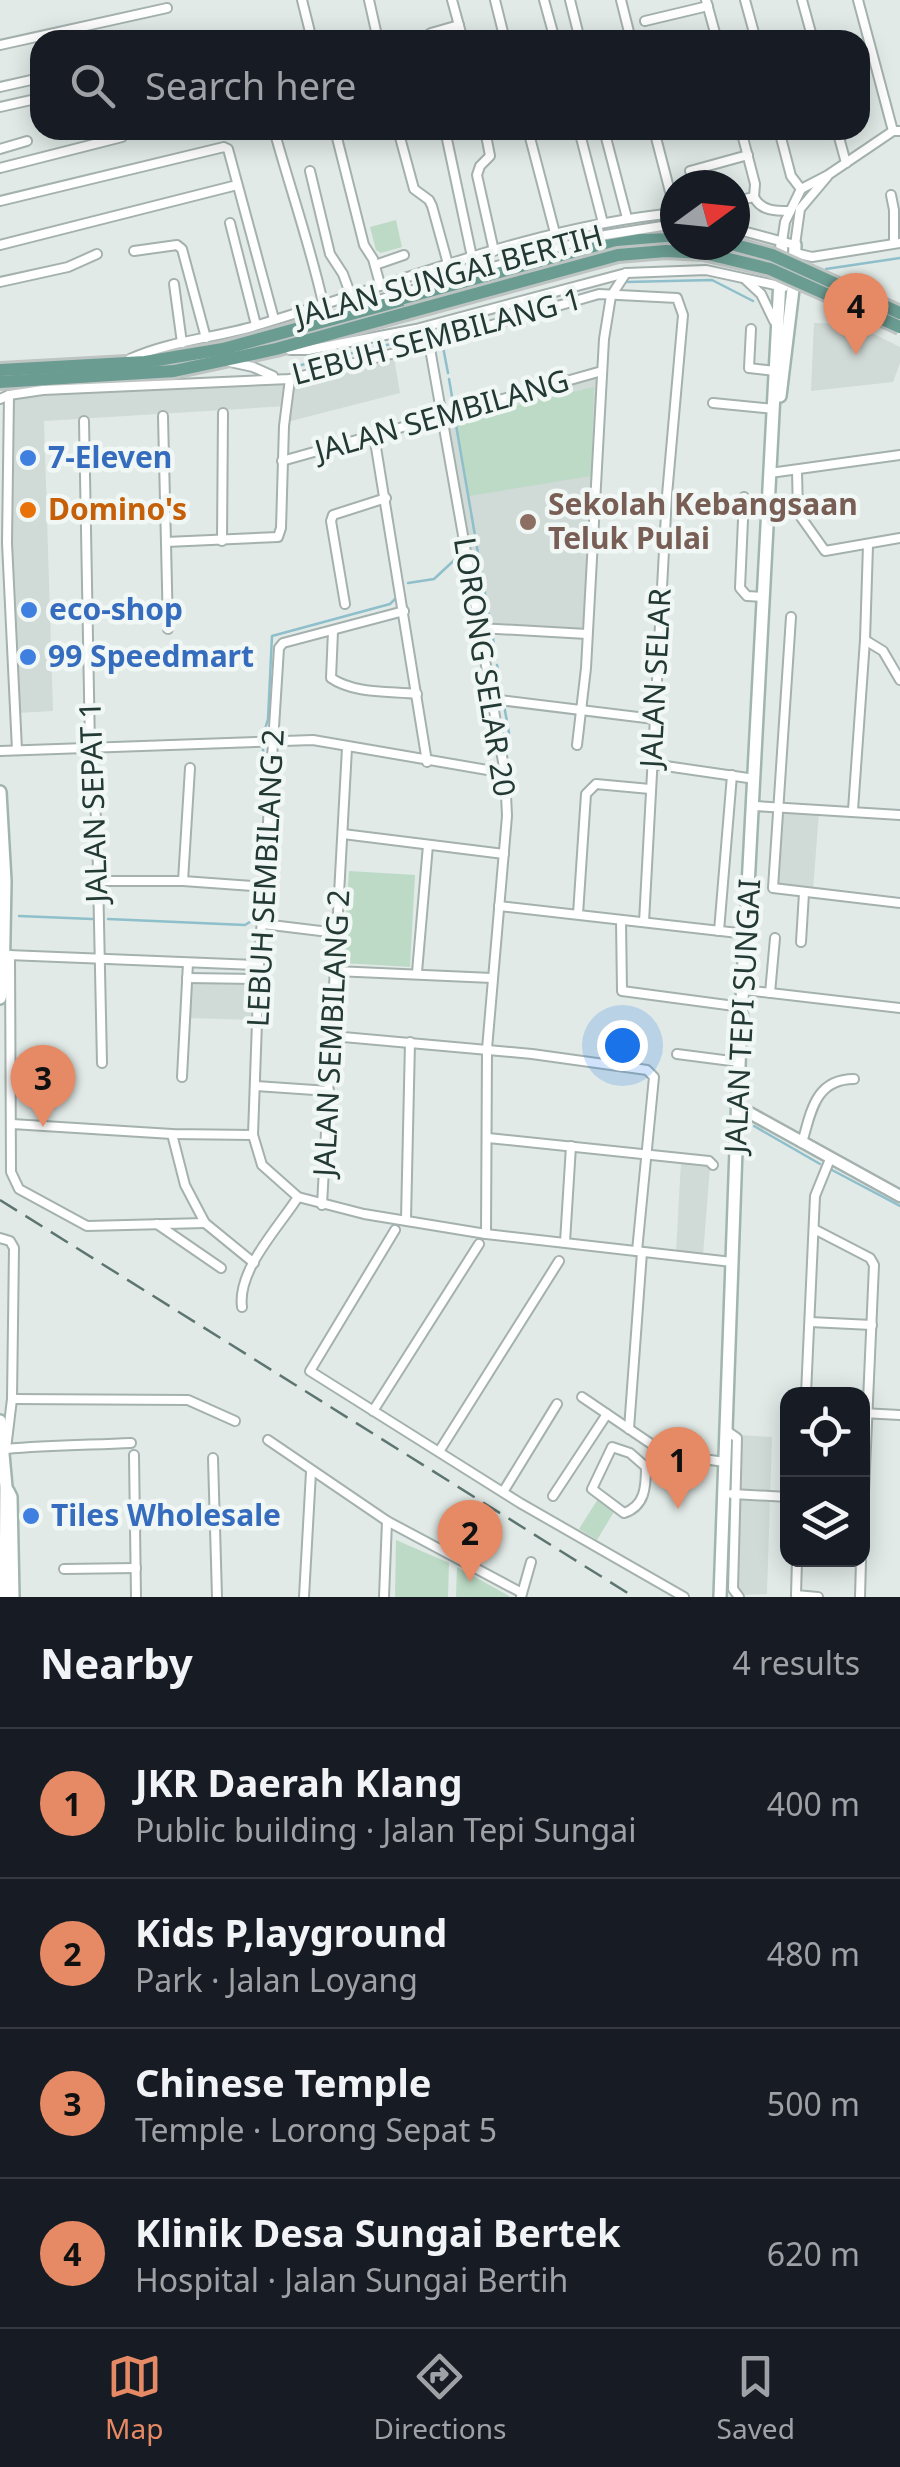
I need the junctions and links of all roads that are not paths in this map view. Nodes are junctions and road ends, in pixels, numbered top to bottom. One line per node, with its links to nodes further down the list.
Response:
1 (302, 0): 16 (street)
2 (369, 0): 17 (street)
3 (452, 0): 14 (street)
4 (495, 0): 20 (street)
5 (544, 0): 21 (street)
6 (570, 0): 22 (street)
7 (620, 0): 23 (street)
8 (745, 0): 25 (street)
9 (802, 0): 26 (street)
10 (858, 0): 27 (street)
11 (707, 3): 13 (street); 24 (street)
12 (167, 8): 15 (street)
13 (645, 21)
14 (459, 25): 18 (street); 19 (street)
15 (65, 30)
16 (310, 30)
17 (376, 30)
18 (444, 30)
19 (460, 30)
20 (503, 30)
21 (552, 30)
22 (578, 30)
23 (628, 30)
24 (714, 30)
25 (753, 30)
26 (811, 30)
27 (867, 30)
28 (30, 38): 30 (street)
29 (870, 41): 35 (street)
30 (0, 44)
31 (30, 80): 32 (street)
32 (0, 87)
33 (30, 100): 34 (street)
34 (0, 107)
35 (896, 131): 52 (street)
36 (110, 140): 53 (street)
37 (277, 140): 93 (street)
38 (338, 140): 83 (street)
39 (401, 140): 82 (street)
40 (447, 140): 81 (street)
41 (486, 140): 78 (street)
42 (531, 140): 70 (street)
43 (582, 140): 67 (street)
44 (607, 140): 66 (street)
45 (657, 140): 54 (street)
46 (744, 140): 51 (street)
47 (782, 140): 59 (street)
48 (840, 140): 52 (street)
49 (27, 141): 50 (street)
50 (0, 148)
51 (748, 156): 55 (street); 60 (street)
52 (846, 163): 57 (street)
53 (0, 168)
54 (664, 170)
55 (694, 170)
56 (310, 171): 91 (street)
57 (828, 175): 59 (street); 75 (street)
58 (237, 185): 63 (street); 74 (street); 97 (street)
59 (801, 189): 64 (street)
60 (754, 196): 62 (street); 64 (street)
61 (890, 196): 73 (street)
62 (750, 197)
63 (0, 200)
64 (790, 210): 75 (street)
65 (660, 214): 66 (street)
66 (628, 218): 67 (street)
67 (604, 223): 70 (street)
68 (230, 224): 98 (street)
69 (660, 226): 104 (street)
70 (555, 234): 78 (street)
71 (750, 234): 75 (street)
72 (660, 239): 94 (main road, JALAN SUNGAI BERTIH)
73 (897, 243): 75 (street)
74 (0, 245)
75 (791, 247): 89 (main road, JALAN TEPI SUNGAI); 90 (main road, JALAN TEPI SUNGAI)
76 (750, 249): 95 (main road, bridge)
77 (134, 251): 102 (street)
78 (494, 251): 81 (street)
79 (98, 254): 86 (street)
80 (404, 255): 83 (street)
81 (472, 257): 82 (street)
82 (448, 264): 88 (street)
83 (374, 265): 88 (street)
84 (626, 273): 85 (street); 92 (street); 104 (street)
85 (733, 274): 89 (street); 99 (street)
86 (0, 282)
87 (174, 284): 103 (street)
88 (380, 284): 91 (street)
89 (779, 285): 90 (street); 99 (main road, JALAN TEPI SUNGAI)
90 (794, 288): 120 (main road, JALAN TEPI SUNGAI)
91 (350, 294): 93 (street)
92 (612, 296): 96 (street, LEBUH SEMBILANG 1); 105 (street, LEBUH SEMBILANG 1); 108 (street)
93 (323, 303): 97 (street)
94 (405, 307): 100 (main road, JALAN SUNGAI BERTIH, bridge); 104 (main road, JALAN SUNGAI BERTIH)
95 (900, 313)
96 (683, 315): 146 (street, JALAN SELAR)
97 (274, 319): 98 (street)
98 (256, 326): 102 (street)
99 (776, 327): 109 (main road, JALAN TEPI SUNGAI)
100 (900, 327)
101 (751, 329): 109 (street)
102 (206, 338): 103 (street)
103 (182, 343): 107 (street)
104 (274, 343): 106 (main road, JALAN SUNGAI BERTIH); 107 (main road, JALAN SUNGAI BERTIH)
105 (430, 343): 111 (street, LEBUH SEMBILANG 1); 116 (street, LORONG SELAR 20)
106 (228, 361): 110 (street); 112 (main road, JALAN SUNGAI BERTIH)
107 (120, 364): 112 (main road, JALAN SUNGAI BERTIH)
108 (602, 371): 116 (street, JALAN SEMBILANG); 140 (street)
109 (775, 372): 114 (main road, JALAN TEPI SUNGAI)
110 (277, 378): 111 (street, LEBUH SEMBILANG 1); 112 (street, LEBUH SEMBILANG 1)
111 (290, 379): 122 (street)
112 (3, 381): 130 (street)
113 (712, 402): 114 (street)
114 (774, 409): 120 (main road, JALAN TEPI SUNGAI)
115 (223, 413): 128 (street)
116 (440, 414): 119 (street, JALAN SEMBILANG); 137 (street, LORONG SELAR 20)
117 (162, 416): 129 (street)
118 (84, 421): 149 (street, JALAN SEPAT 1)
119 (374, 434): 122 (street, JALAN SEMBILANG); 126 (street)
120 (773, 435): 124 (main road, JALAN TEPI SUNGAI)
121 (900, 454): 123 (street)
122 (282, 461): 128 (street)
123 (797, 471): 124 (street); 131 (street)
124 (770, 473): 132 (main road, JALAN TEPI SUNGAI)
125 (744, 497): 132 (street)
126 (386, 498): 133 (street); 135 (street)
127 (900, 538): 131 (street)
128 (222, 541): 129 (street)
129 (166, 542): 138 (street)
130 (3, 543): 134 (street)
131 (868, 544): 141 (street)
132 (764, 597): 158 (main road, JALAN TEPI SUNGAI)
133 (345, 604)
134 (4, 606): 151 (street)
135 (404, 611): 139 (street, LEBUH SEMBILANG 2); 143 (street)
136 (790, 617): 162 (street, JALAN TEPI SUNGAI)
137 (479, 628): 140 (street); 144 (street, LORONG SELAR 20)
138 (168, 629)
139 (333, 631): 143 (street); 147 (street, LEBUH SEMBILANG 2)
140 (587, 634): 145 (street)
141 (865, 640): 142 (street); 163 (street)
142 (900, 680)
143 (417, 694): 153 (street)
144 (491, 698): 145 (street); 156 (street, LORONG SELAR 20)
145 (583, 710): 146 (street); 148 (street)
146 (654, 719): 154 (street, JALAN SELAR)
147 (275, 740): 149 (street); 150 (street); 171 (street, LEBUH SEMBILANG 2)
148 (577, 745)
149 (90, 747): 151 (street); 169 (street, JALAN SEPAT 1)
150 (347, 748): 153 (street); 165 (street, JALAN SEMBILANG 2)
151 (17, 750): 152 (street)
152 (0, 751)
153 (427, 762): 156 (street)
154 (652, 764): 157 (street); 159 (street, JALAN SELAR)
155 (190, 768): 170 (street)
156 (505, 773): 168 (street, LORONG SELAR 20)
157 (732, 776): 158 (street); 179 (street)
158 (755, 779): 161 (main road, JALAN TEPI SUNGAI)
159 (650, 789): 175 (street); 177 (street, JALAN SELAR)
160 (0, 792): 167 (main road)
161 (754, 806): 162 (street); 181 (main road, JALAN TEPI SUNGAI)
162 (780, 807): 163 (street); 172 (street, JALAN TEPI SUNGAI)
163 (852, 810): 164 (street)
164 (900, 815)
165 (342, 834): 166 (street); 180 (street, JALAN SEMBILANG 2)
166 (428, 845): 168 (street); 189 (street)
167 (2, 852): 184 (main road)
168 (504, 854): 174 (street, LORONG SELAR 20)
169 (99, 881): 170 (street); 185 (street, JALAN SEPAT 1)
170 (183, 881): 171 (street)
171 (266, 887): 178 (street, LEBUH SEMBILANG 2)
172 (804, 893): 173 (street); 183 (street)
173 (900, 903)
174 (499, 906): 175 (street); 191 (street, LORONG SELAR 20)
175 (578, 914): 176 (street)
176 (622, 920): 177 (street); 196 (street)
177 (644, 922): 179 (street)
178 (263, 924): 180 (street); 187 (street, LEBUH SEMBILANG 2)
179 (718, 931): 181 (street)
180 (337, 933): 188 (street, JALAN SEMBILANG 2)
181 (747, 934): 193 (main road, JALAN TEPI SUNGAI)
182 (775, 938): 194 (street)
183 (802, 942)
184 (7, 955): 185 (street); 195 (main road); 209 (street)
185 (99, 960): 186 (street); 203 (street, JALAN SEPAT 1)
186 (188, 964): 187 (street); 190 (street)
187 (260, 966): 192 (street, LEBUH SEMBILANG 2)
188 (335, 971): 189 (street); 198 (street, JALAN SEMBILANG 2)
189 (418, 972): 191 (street)
190 (187, 978): 192 (street); 204 (street)
191 (492, 978): 200 (street, LORONG SELAR 20)
192 (259, 979): 206 (street, LEBUH SEMBILANG 2)
193 (744, 990): 194 (street); 196 (main road, JALAN TEPI SUNGAI)
194 (770, 993): 197 (street)
195 (0, 998)
196 (742, 1006): 202 (main road, JALAN TEPI SUNGAI)
197 (900, 1008)
198 (332, 1036): 199 (street); 207 (street, JALAN SEMBILANG 2)
199 (410, 1042): 200 (street); 222 (street)
200 (488, 1049): 213 (street, LORONG SELAR 20); 216 (street)
201 (677, 1054): 202 (street)
202 (739, 1062): 208 (main road, JALAN TEPI SUNGAI)
203 (102, 1063)
204 (182, 1077)
205 (854, 1079): 214 (street)
206 (256, 1086): 207 (street); 212 (street, LEBUH SEMBILANG 2)
207 (328, 1091): 221 (street, JALAN SEMBILANG 2)
208 (738, 1106): 214 (street); 233 (main road, JALAN TEPI SUNGAI)
209 (12, 1127): 210 (street); 211 (street); 224 (street)
210 (0, 1132)
211 (172, 1134): 212 (street); 223 (street)
212 (253, 1134): 220 (street)
213 (488, 1138): 215 (street); 227 (street, LORONG SELAR 20)
214 (802, 1143): 217 (street)
215 (570, 1146): 216 (street); 229 (street)
216 (646, 1154): 218 (street); 231 (street)
217 (830, 1159): 219 (street); 225 (street)
218 (713, 1165)
219 (900, 1196)
220 (298, 1197): 221 (street); 234 (street)
221 (322, 1205): 222 (street, JALAN SEMBILANG 2)
222 (406, 1219): 227 (street, JALAN SEMBILANG 2)
223 (204, 1223): 224 (street); 234 (street)
224 (157, 1224): 235 (street)
225 (814, 1229): 237 (street); 238 (street)
226 (395, 1230): 244 (street)
227 (486, 1234): 229 (street, JALAN SEMBILANG 2)
228 (0, 1238): 242 (street)
229 (565, 1242): 231 (street, JALAN SEMBILANG 2)
230 (479, 1244): 244 (street)
231 (640, 1251): 233 (street, JALAN SEMBILANG 2); 251 (street)
232 (559, 1261): 254 (street)
233 (732, 1262): 250 (main road, JALAN TEPI SUNGAI)
234 (254, 1263): 236 (street)
235 (221, 1268)
236 (242, 1307)
237 (810, 1322): 238 (street); 239 (street)
238 (872, 1325): 240 (street)
239 (806, 1387)
240 (867, 1387)
241 (582, 1397): 246 (street)
242 (12, 1399): 249 (street); 257 (street)
243 (557, 1404): 262 (street)
244 (373, 1411): 254 (street)
245 (870, 1413): 247 (street)
246 (606, 1414): 251 (street); 264 (street)
247 (900, 1415)
248 (0, 1421): 257 (main road)
249 (235, 1421)
250 (727, 1431): 259 (main road, JALAN TEPI SUNGAI); 263 (street)
251 (634, 1432): 255 (street); 259 (street)
252 (268, 1440): 260 (street)
253 (131, 1443): 257 (street)
254 (440, 1450): 262 (street)
255 (630, 1453): 255 (street)
256 (134, 1455): 271 (street)
257 (5, 1456): 261 (main road)
258 (213, 1458): 277 (street)
259 (725, 1462): 263 (main road, JALAN TEPI SUNGAI)
260 (311, 1472): 266 (street); 278 (street)
261 (6, 1488): 267 (main road); 273 (main road)
262 (504, 1492): 280 (street)
263 (730, 1494): 265 (street); 281 (main road, JALAN TEPI SUNGAI); 282 (street)
264 (553, 1496)
265 (780, 1497)
266 (387, 1520): 274 (street); 279 (street)
267 (2, 1555): 273 (main road)
268 (532, 1562): 274 (street)
269 (798, 1567): 275 (street)
270 (862, 1567): 284 (street)
271 (136, 1568): 272 (street); 276 (street)
272 (64, 1569)
273 (6, 1594)
274 (522, 1595)
275 (796, 1595): 283 (street)
276 (136, 1597)
277 (217, 1597)
278 (304, 1597)
279 (384, 1597)
280 (684, 1597)
281 (720, 1597)
282 (740, 1597)
283 (818, 1597)
284 (860, 1597)

